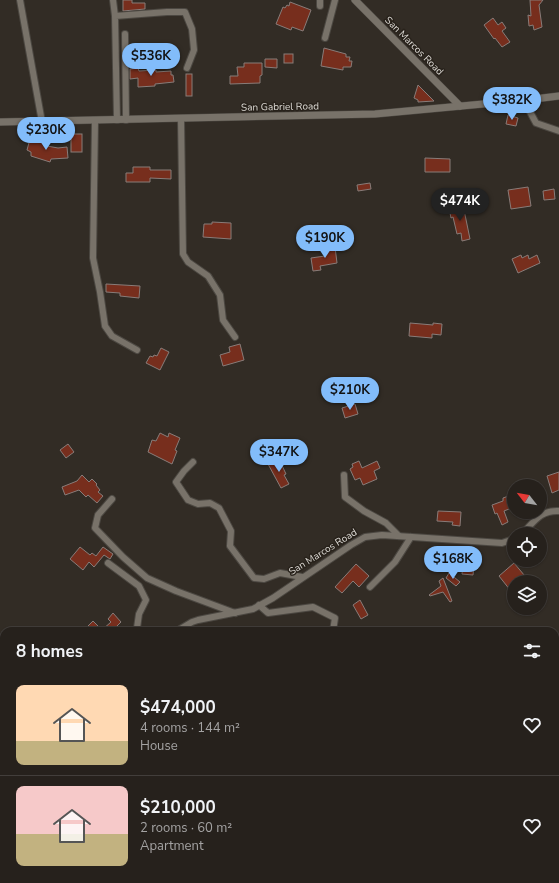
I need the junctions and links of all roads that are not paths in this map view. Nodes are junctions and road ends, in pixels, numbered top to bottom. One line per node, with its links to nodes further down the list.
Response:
1 (20, 0): 17 (street)
2 (113, 0): 5 (street)
3 (335, 0): 7 (street)
4 (355, 0): 11 (street, San Marcos Road)
5 (115, 16): 8 (street); 13 (street)
6 (125, 34): 14 (street)
7 (325, 38)
8 (187, 68)
9 (559, 96): 10 (street, San Gabriel Road)
10 (526, 100): 11 (street, San Gabriel Road); 18 (street)
11 (460, 106): 12 (street, San Gabriel Road)
12 (180, 119): 14 (street, San Gabriel Road); 19 (street)
13 (117, 120): 14 (street, San Gabriel Road); 15 (street, San Gabriel Road)
14 (126, 120)
15 (95, 121): 17 (street, San Gabriel Road); 20 (street)
16 (0, 122): 17 (street, San Gabriel Road)
17 (42, 122)
18 (559, 131)
19 (235, 337)
20 (137, 350)
21 (193, 462): 30 (street)
22 (344, 475): 26 (street)
23 (112, 498): 33 (street)
24 (559, 511): 25 (street)
25 (529, 527)
26 (399, 536): 27 (street, San Marcos Road); 30 (street, San Marcos Road)
27 (411, 537): 28 (street, San Marcos Road); 31 (street)
28 (507, 541)
29 (108, 563): 34 (street)
30 (302, 577): 32 (street, San Marcos Road)
31 (370, 587)
32 (259, 605): 33 (street, San Marcos Road); 36 (street)
33 (235, 613): 35 (street, San Marcos Road)
34 (136, 627)
35 (184, 627)
36 (333, 627)

